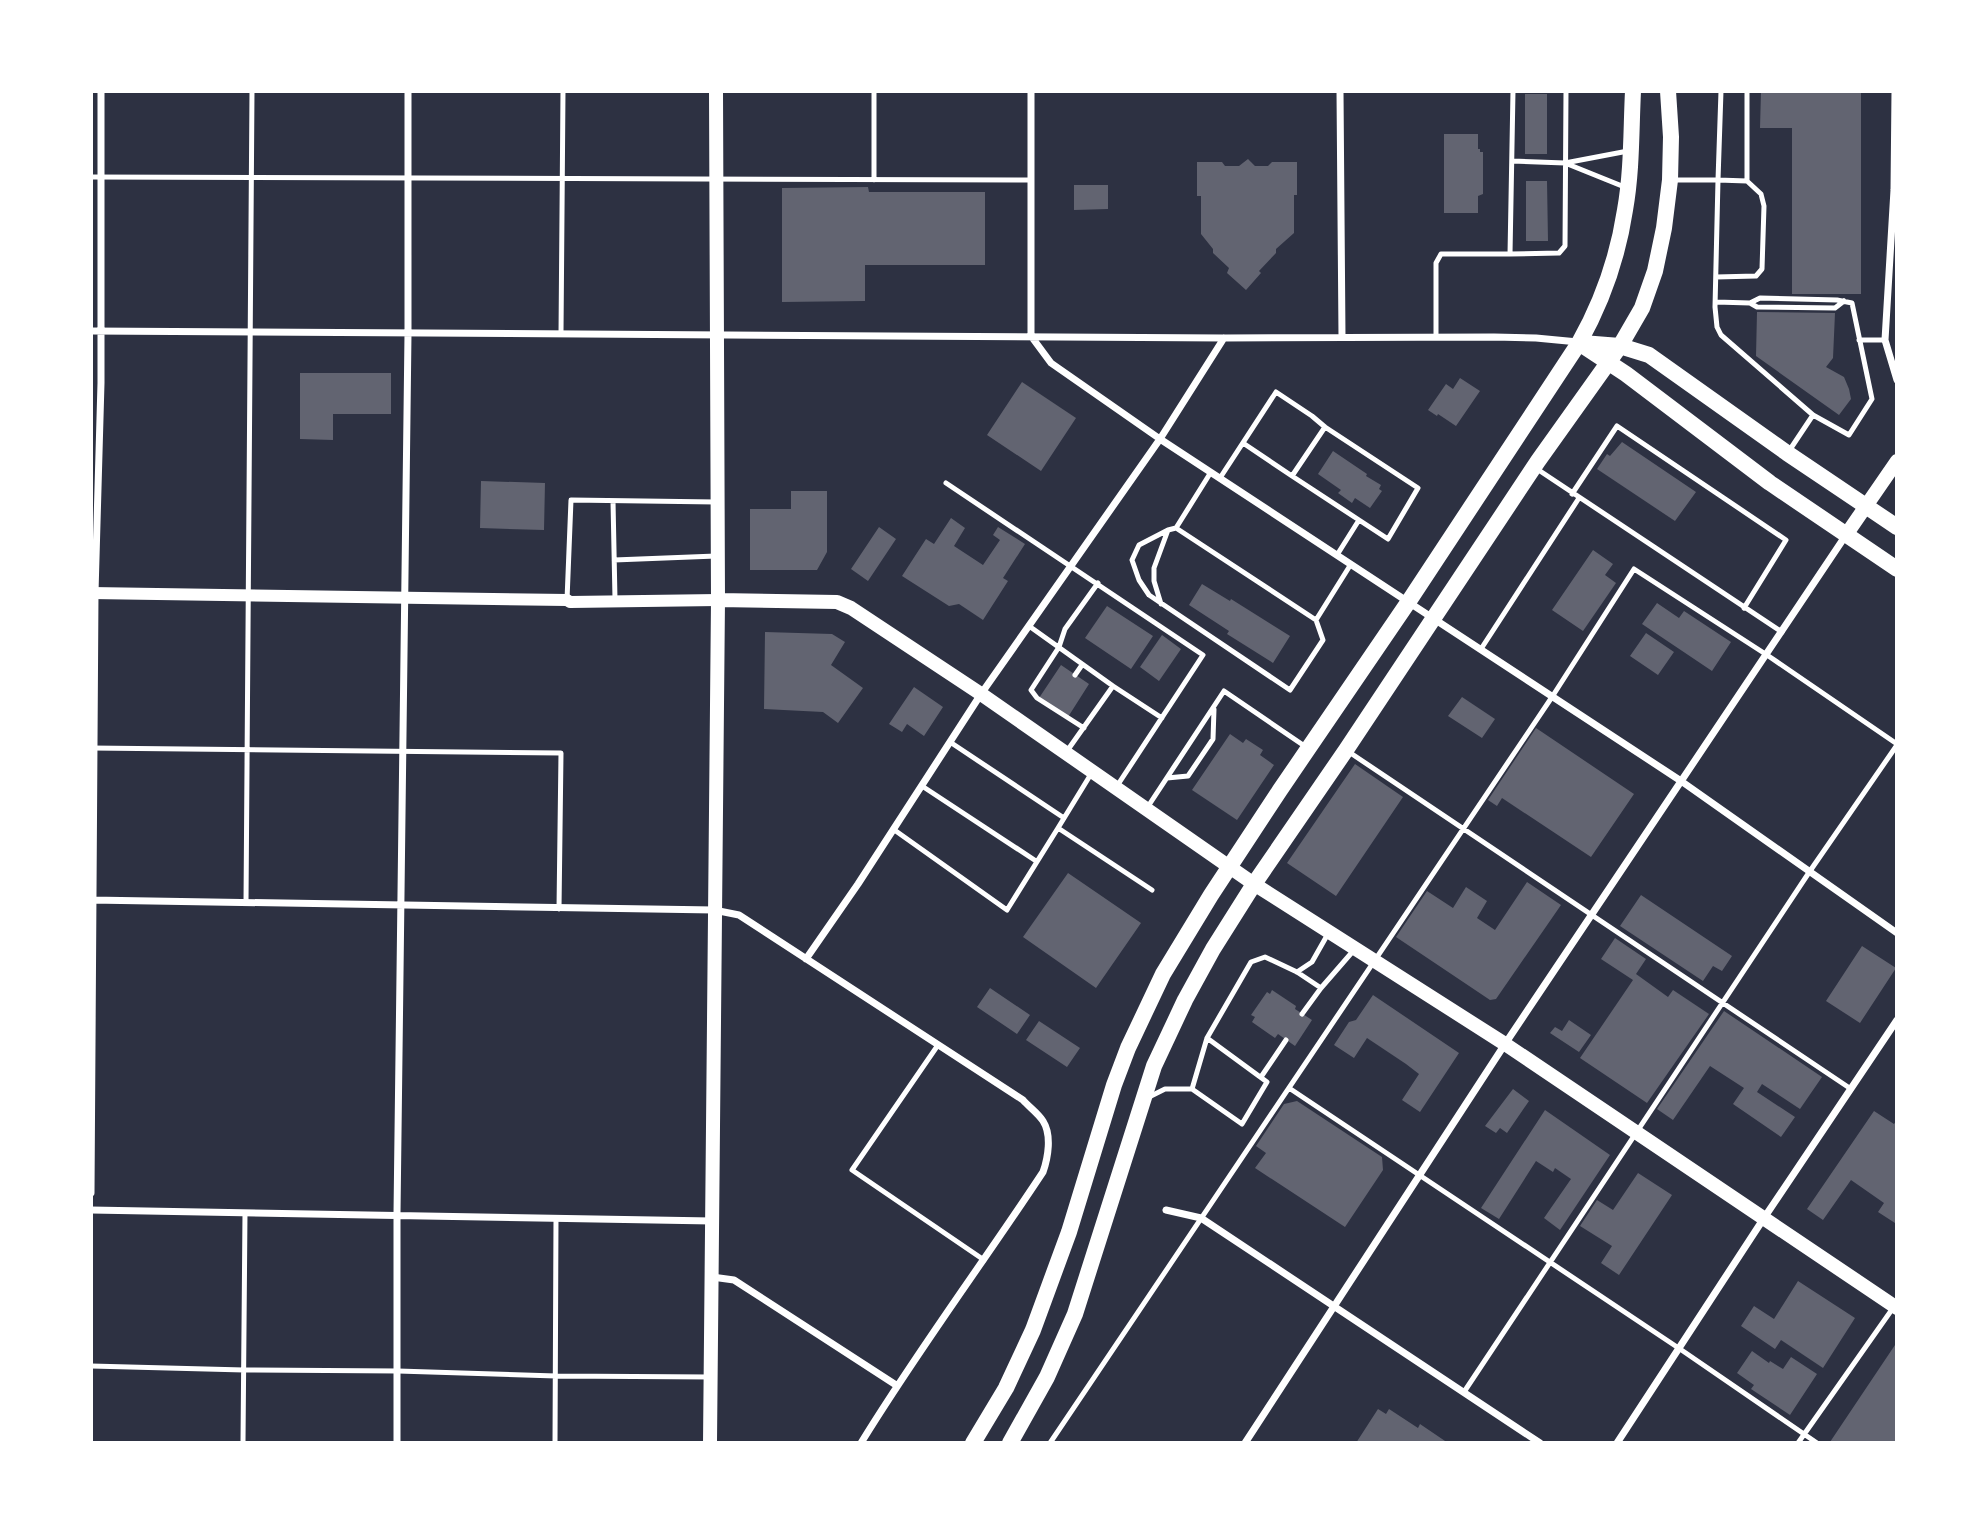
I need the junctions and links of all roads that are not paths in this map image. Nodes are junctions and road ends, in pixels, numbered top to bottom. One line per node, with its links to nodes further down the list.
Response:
1 (101, 91): 20 (street)
2 (252, 91): 21 (lane)
3 (408, 91): 22 (street)
4 (563, 91): 23 (lane)
5 (716, 91): 24 (main road)
6 (874, 91): 25 (lane)
7 (1031, 91): 26 (street)
8 (1340, 91): 41 (street)
9 (1513, 91): 17 (lane)
10 (1566, 91): 18 (lane)
11 (1633, 91): 16 (main road)
12 (1668, 91): 27 (main road)
13 (1721, 91): 28 (lane)
14 (1747, 91): 29 (lane)
15 (1895, 91): 45 (street)
16 (1632, 150): 18 (lane); 30 (main road)
17 (1512, 161): 18 (lane); 31 (lane)
18 (1566, 163): 30 (lane); 31 (lane)
19 (91, 177): 20 (lane)
20 (102, 177): 21 (lane); 35 (street)
21 (252, 177): 22 (lane); 36 (lane)
22 (408, 178): 23 (lane); 37 (street)
23 (562, 179): 24 (lane); 38 (lane)
24 (716, 179): 25 (lane); 39 (main road)
25 (874, 180): 26 (lane)
26 (1031, 180): 40 (street)
27 (1670, 180): 28 (lane); 47 (main road)
28 (1718, 180): 29 (lane); 32 (lane)
29 (1747, 181): 32 (lane)
30 (1628, 189): 46 (main road)
31 (1510, 254): 42 (lane)
32 (1716, 277): 33 (lane)
33 (1716, 302): 44 (lane); 50 (lane)
34 (91, 331): 35 (street)
35 (101, 331): 36 (street); 78 (street)
36 (251, 332): 37 (street); 79 (lane)
37 (408, 334): 38 (street); 80 (street)
38 (561, 334): 39 (street)
39 (718, 335): 40 (street); 64 (main road)
40 (1031, 336): 43 (street); 52 (street)
41 (1342, 337): 42 (street); 43 (street)
42 (1436, 337): 46 (street)
43 (1224, 338): 52 (street)
44 (1859, 340): 45 (lane); 50 (lane)
45 (1885, 340): 49 (street)
46 (1579, 343): 47 (main road); 48 (main road); 84 (main road)
47 (1620, 346): 48 (main road); 54 (main road)
48 (1609, 362): 56 (main road); 70 (main road)
49 (1897, 380)
50 (1813, 415): 54 (lane)
51 (1325, 427): 53 (lane); 58 (lane); 66 (lane)
52 (1160, 439): 57 (street); 75 (street)
53 (1242, 443): 58 (lane); 59 (lane)
54 (1787, 453): 65 (main road)
55 (1897, 461): 65 (main road)
56 (1534, 468): 61 (lane); 87 (main road)
57 (1211, 472): 59 (street); 68 (lane)
58 (1292, 476): 66 (lane)
59 (1220, 478): 71 (street)
60 (946, 483): 75 (lane)
61 (1572, 494): 62 (lane); 86 (lane)
62 (1579, 498): 86 (lane); 92 (lane)
63 (613, 501): 64 (lane); 73 (lane); 81 (lane)
64 (718, 502): 72 (main road)
65 (1866, 505): 67 (main road); 70 (main road)
66 (1359, 520): 71 (lane)
67 (1897, 527)
68 (1176, 528): 69 (lane); 88 (lane)
69 (1168, 530): 85 (lane); 85 (lane)
70 (1846, 535): 76 (main road); 90 (street)
71 (1337, 555): 74 (street)
72 (717, 556): 73 (lane); 82 (main road)
73 (614, 560): 83 (lane)
74 (1352, 564): 84 (street); 88 (lane)
75 (1072, 566): 77 (lane); 89 (street)
76 (1897, 569)
77 (1098, 583): 91 (lane); 100 (lane)
78 (93, 593): 79 (street); 104 (street)
79 (248, 596): 80 (street); 105 (lane)
80 (404, 598): 81 (street); 107 (street)
81 (568, 600): 83 (street)
82 (718, 600): 83 (street); 97 (main road); 129 (main road)
83 (615, 601)
84 (1409, 601): 87 (street); 106 (main road)
85 (1161, 604): 88 (lane)
86 (1744, 608): 90 (lane)
87 (1434, 617): 92 (street); 108 (main road)
88 (1316, 620)
89 (1029, 626): 91 (lane); 97 (street)
90 (1782, 632): 93 (street)
91 (1059, 647): 94 (lane); 101 (lane)
92 (1481, 649): 98 (street)
93 (1767, 655): 98 (lane); 103 (lane); 112 (street)
94 (1082, 665): 95 (lane); 96 (lane)
95 (1075, 675)
96 (1113, 686): 100 (lane); 101 (lane)
97 (981, 694): 102 (street); 109 (main road)
98 (1552, 697): 112 (street); 118 (lane)
99 (1214, 706): 106 (lane); 111 (lane); 111 (lane)
100 (1162, 718): 114 (lane)
101 (1084, 728): 109 (lane)
102 (950, 742): 113 (street); 116 (lane)
103 (1897, 744): 122 (lane)
104 (93, 748): 105 (lane); 125 (street)
105 (247, 748): 107 (lane); 126 (lane)
106 (1308, 748): 121 (main road)
107 (403, 750): 127 (street); 128 (lane)
108 (1346, 750): 118 (lane); 123 (main road)
109 (1066, 753): 110 (main road)
110 (1093, 771): 114 (main road); 116 (lane)
111 (1167, 778): 115 (lane)
112 (1681, 781): 122 (street); 130 (street)
113 (922, 786): 119 (street); 120 (lane)
114 (1116, 788): 115 (main road)
115 (1146, 808): 121 (main road)
116 (1064, 818): 117 (lane)
117 (1058, 828): 120 (lane); 124 (lane)
118 (1462, 828): 130 (lane); 135 (lane)
119 (893, 830): 120 (lane); 134 (street)
120 (1036, 861)
121 (1230, 866): 123 (main road); 181 (main road)
122 (1810, 871): 132 (street); 138 (lane)
123 (1255, 884): 131 (main road); 150 (main road)
124 (1152, 890)
125 (92, 900): 126 (street); 145 (street)
126 (246, 903): 127 (street)
127 (402, 906): 128 (street); 157 (street)
128 (559, 909): 129 (street)
129 (715, 910): 134 (street); 161 (main road)
130 (1591, 916): 138 (lane); 143 (street)
131 (1330, 932): 133 (main road); 136 (lane)
132 (1897, 933)
133 (1356, 948): 135 (main road); 137 (lane)
134 (806, 959): 144 (street)
135 (1375, 960): 143 (main road); 148 (lane)
136 (1297, 972): 137 (lane); 141 (lane)
137 (1321, 988): 139 (lane)
138 (1723, 1002): 149 (lane); 151 (lane)
139 (1303, 1014)
140 (1897, 1020): 149 (street)
141 (1207, 1038): 146 (lane); 147 (lane)
142 (1286, 1040): 146 (lane)
143 (1505, 1044): 151 (main road); 152 (street)
144 (938, 1045): 162 (street); 162 (lane)
145 (91, 1055): 153 (street)
146 (1261, 1077): 147 (lane)
147 (1192, 1088): 150 (lane)
148 (1289, 1088): 152 (lane); 158 (lane)
149 (1851, 1088): 160 (street)
150 (1143, 1100): 182 (main road)
151 (1636, 1132): 160 (main road); 163 (lane)
152 (1419, 1176): 163 (lane); 165 (street)
153 (91, 1193)
154 (91, 1210): 156 (street)
155 (1166, 1210): 158 (street)
156 (245, 1213): 157 (street); 169 (lane)
157 (397, 1214): 159 (street); 170 (street)
158 (1201, 1217): 165 (street); 183 (lane)
159 (556, 1218): 161 (street); 171 (lane)
160 (1764, 1218): 166 (main road); 167 (street)
161 (712, 1221): 164 (main road)
162 (984, 1260): 173 (street)
163 (1550, 1264): 167 (lane); 174 (lane)
164 (712, 1277): 172 (main road); 173 (street)
165 (1334, 1305): 174 (street); 184 (street)
166 (1896, 1305): 175 (lane)
167 (1680, 1349): 175 (lane); 186 (street)
168 (91, 1366): 169 (lane)
169 (244, 1370): 170 (lane); 176 (lane)
170 (398, 1371): 171 (lane); 177 (street)
171 (556, 1376): 172 (lane); 178 (lane)
172 (711, 1377): 179 (main road)
173 (896, 1385): 180 (street)
174 (1464, 1392): 185 (street)
175 (1804, 1434): 187 (lane); 188 (lane)
176 (243, 1443)
177 (397, 1443)
178 (555, 1443)
179 (710, 1443)
180 (861, 1443)
181 (973, 1443)
182 (1010, 1443)
183 (1050, 1443)
184 (1245, 1443)
185 (1540, 1443)
186 (1617, 1443)
187 (1798, 1443)
188 (1817, 1443)

